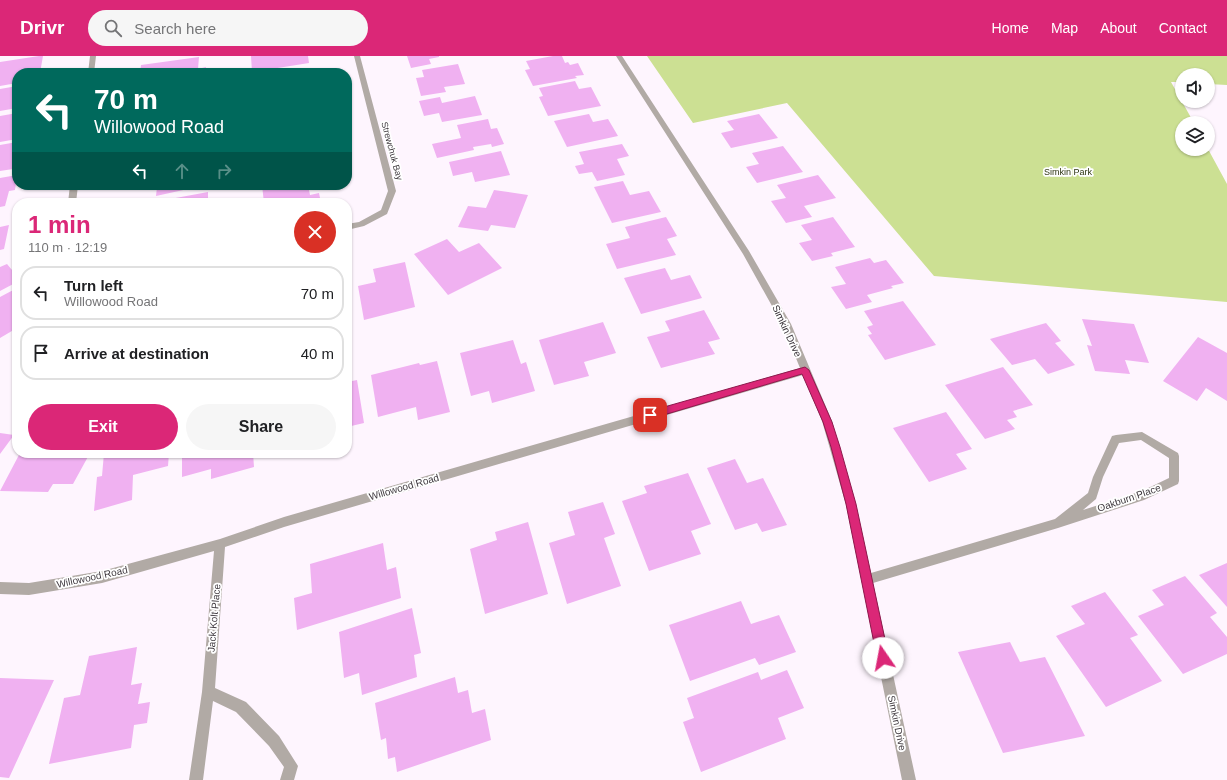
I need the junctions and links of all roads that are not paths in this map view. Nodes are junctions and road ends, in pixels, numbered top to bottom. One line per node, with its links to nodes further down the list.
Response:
1 (93, 56): 4 (street)
2 (357, 56): 5 (street, Strewchuk Bay)
3 (620, 56): 6 (street, Simkin Drive)
4 (91, 68)
5 (352, 226)
6 (805, 370): 8 (street, Willowood Road); 9 (street, Simkin Drive)
7 (1058, 523): 7 (street, Oakburn Place); 9 (street, Oakburn Place)
8 (220, 544): 10 (street, Willowood Road); 11 (street, Jack Kolt Place)
9 (866, 580): 14 (street, Simkin Drive)
10 (0, 588)
11 (208, 692): 12 (street, Jack Kolt Place); 13 (street)
12 (196, 780)
13 (287, 780)
14 (909, 780)

